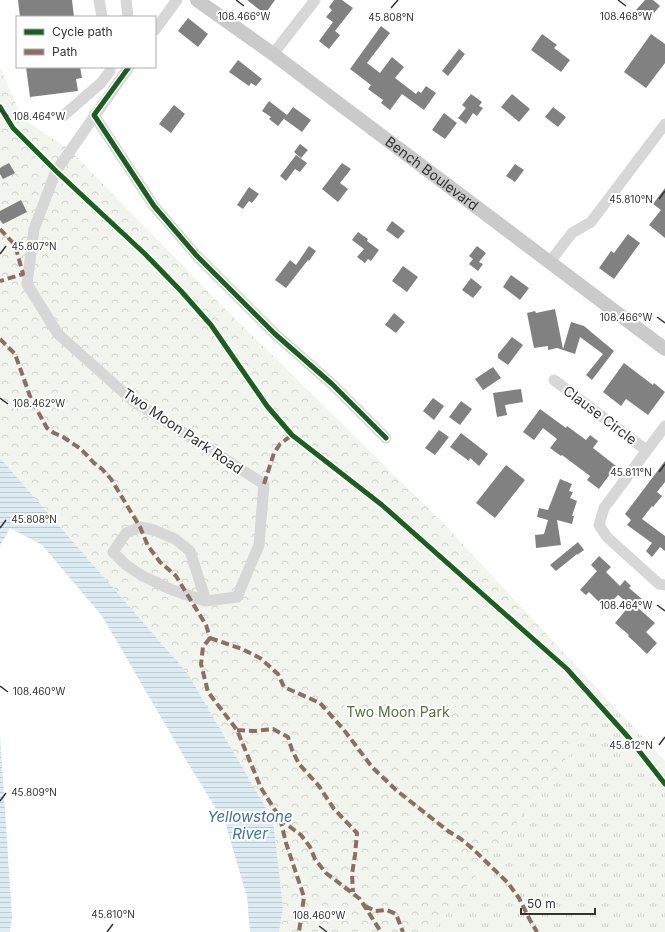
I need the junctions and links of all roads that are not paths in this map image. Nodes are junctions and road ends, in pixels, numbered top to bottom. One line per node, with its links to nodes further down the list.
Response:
1 (99, 0): 6 (street)
2 (126, 0): 7 (street)
3 (177, 0): 8 (street)
4 (197, 0): 9 (main road, Bench Boulevard)
5 (315, 0): 9 (street)
6 (102, 16)
7 (128, 16)
8 (156, 29)
9 (273, 54): 15 (main road, Bench Boulevard)
10 (110, 68): 13 (street)
11 (128, 68): 12 (street, Two Moon Park Road)
12 (94, 115): 19 (street); 22 (street, Two Moon Park Road)
13 (63, 116)
14 (665, 124): 15 (street)
15 (549, 263): 16 (main road, Bench Boulevard)
16 (665, 349)
17 (554, 380): 20 (street, Clause Circle)
18 (665, 426): 20 (street)
19 (386, 438)
20 (646, 450): 21 (street)
21 (665, 585)
22 (206, 601): 22 (street, Two Moon Park Road)

